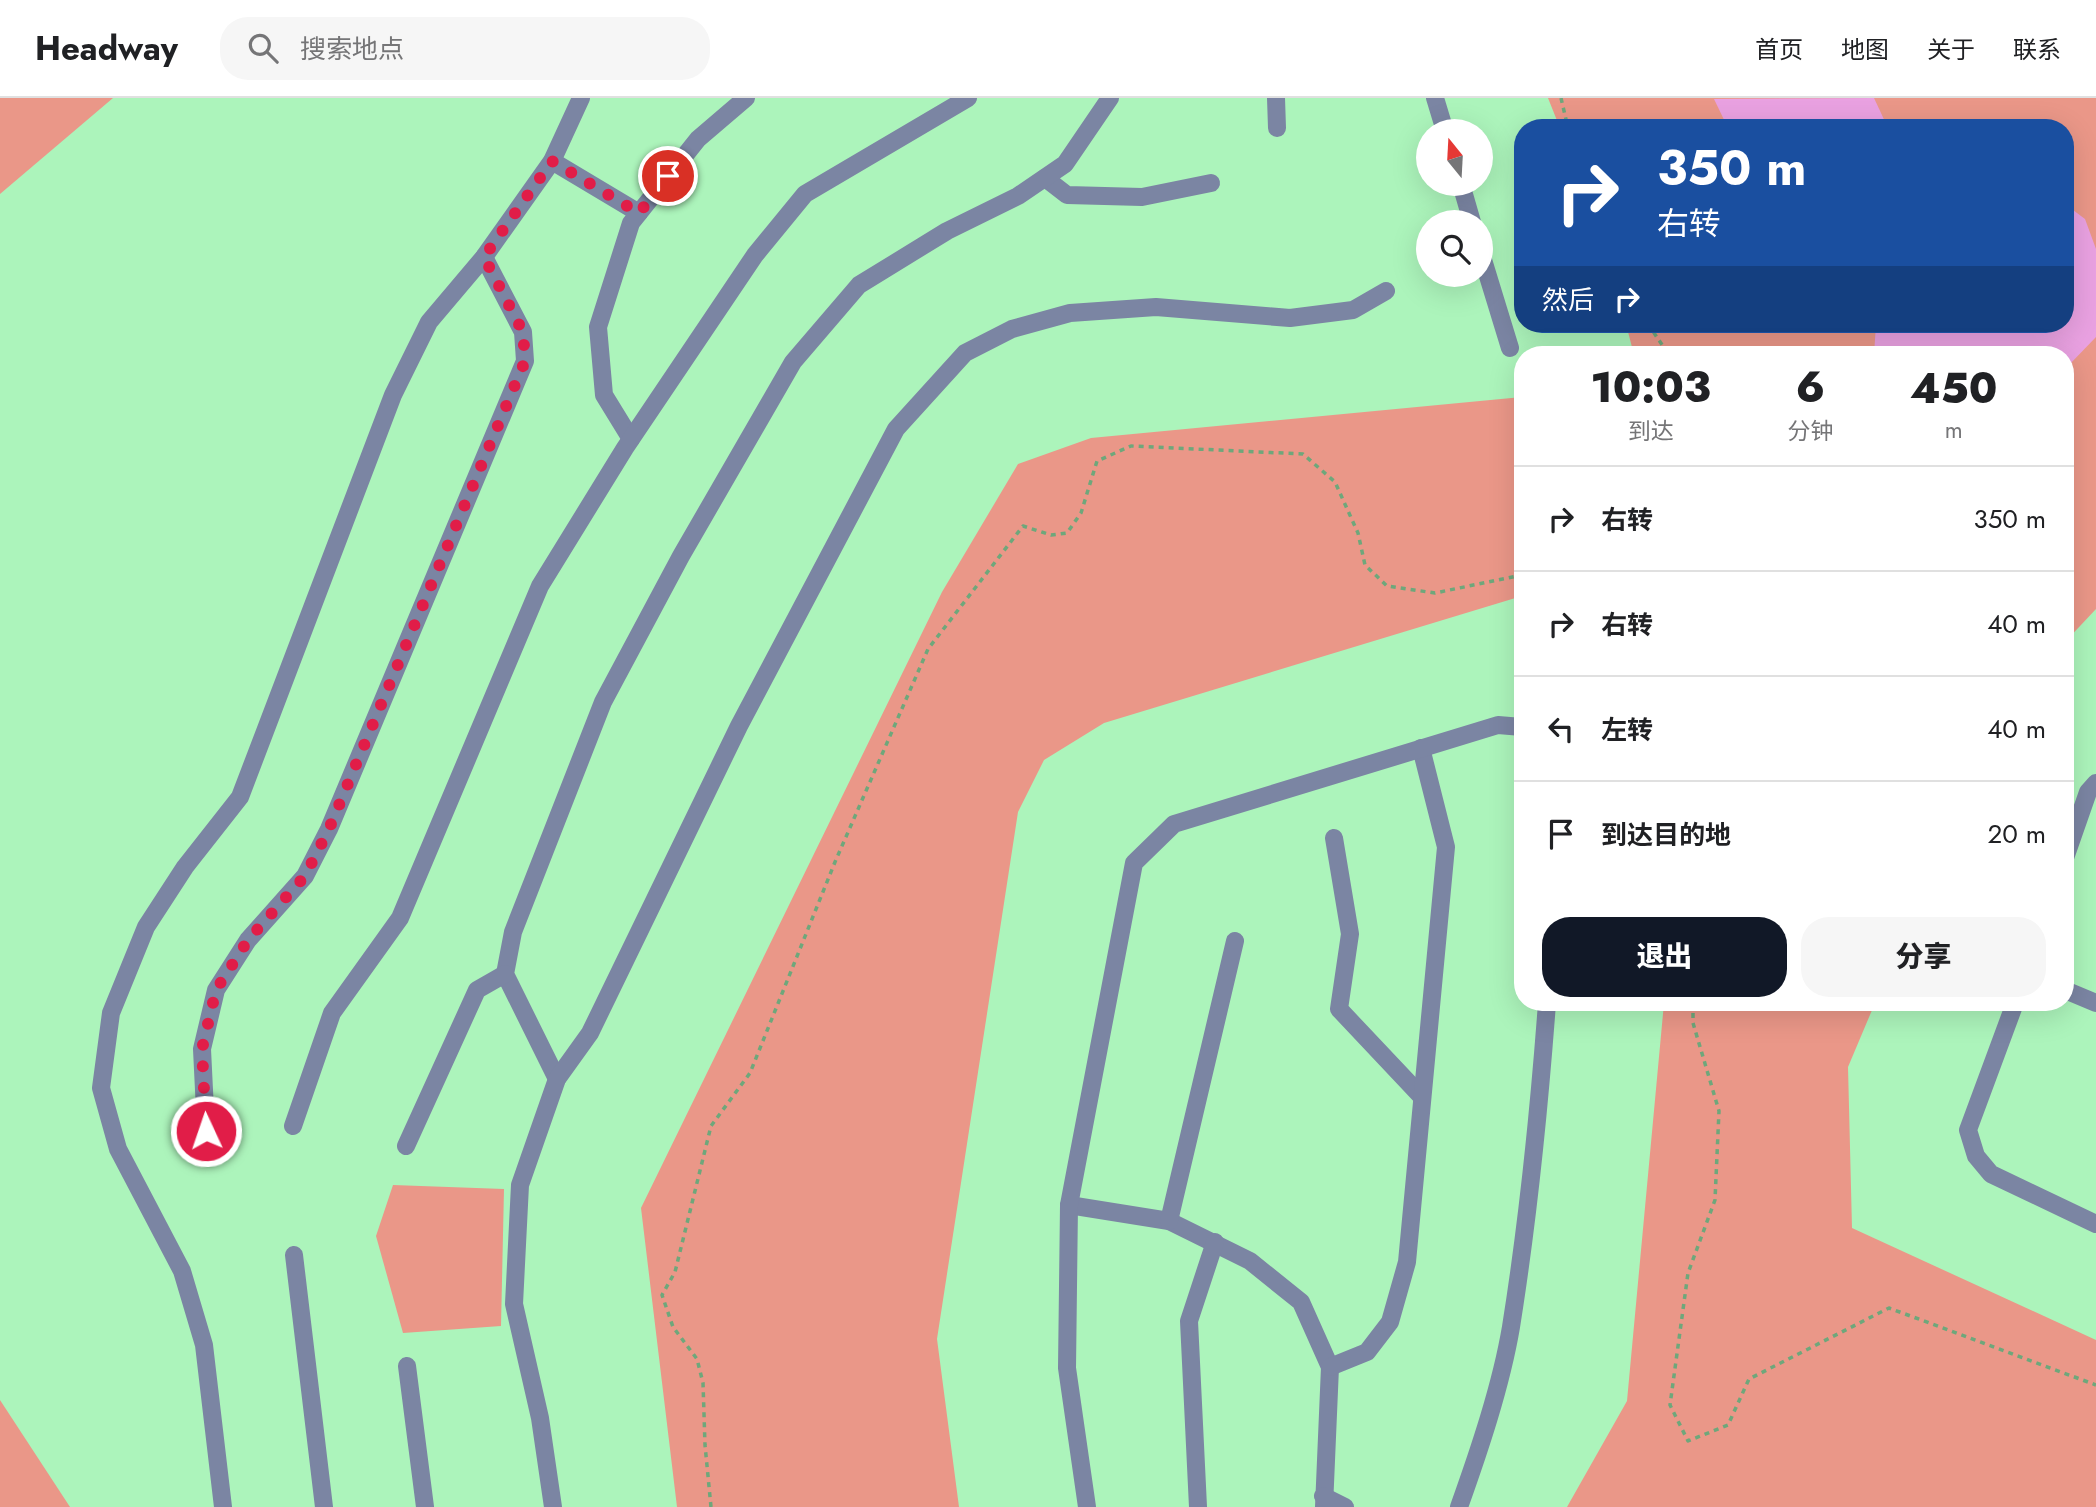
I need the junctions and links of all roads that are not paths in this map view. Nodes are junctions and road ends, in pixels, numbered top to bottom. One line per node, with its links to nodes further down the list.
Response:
1 (581, 98): 9 (street)
2 (746, 98): 12 (street)
3 (968, 98): 17 (street)
4 (1110, 98): 10 (street)
5 (1276, 98): 8 (street)
6 (1435, 98): 7 (street)
7 (1441, 119)
8 (1277, 128)
9 (552, 161): 12 (street); 13 (street)
10 (1045, 178): 11 (street); 24 (street)
11 (1210, 183)
12 (639, 213): 17 (street)
13 (484, 257): 32 (street); 42 (street)
14 (1491, 287): 16 (street)
15 (1386, 291): 29 (street)
16 (1510, 348)
17 (631, 439): 31 (street)
18 (1514, 726): 19 (street)
19 (1422, 748): 30 (street); 34 (street)
20 (2096, 783): 21 (street)
21 (2074, 833)
22 (1334, 838): 30 (street)
23 (1235, 941): 35 (street)
24 (505, 974): 29 (street); 33 (street)
25 (2074, 994): 26 (street)
26 (2096, 1003)
27 (1546, 1011): 49 (street)
28 (2012, 1011): 36 (street)
29 (557, 1079): 45 (street)
30 (1422, 1097): 40 (street)
31 (293, 1126)
32 (206, 1131)
33 (406, 1146)
34 (1069, 1205): 35 (street); 46 (street)
35 (1169, 1221): 37 (street)
36 (2096, 1224)
37 (1215, 1242): 40 (street); 47 (street)
38 (294, 1255): 43 (street)
39 (407, 1366): 44 (street)
40 (1329, 1367): 41 (street)
41 (1324, 1502): 48 (street)
42 (223, 1507)
43 (324, 1507)
44 (425, 1507)
45 (553, 1507)
46 (1087, 1507)
47 (1198, 1507)
48 (1345, 1507)
49 (1460, 1507)

